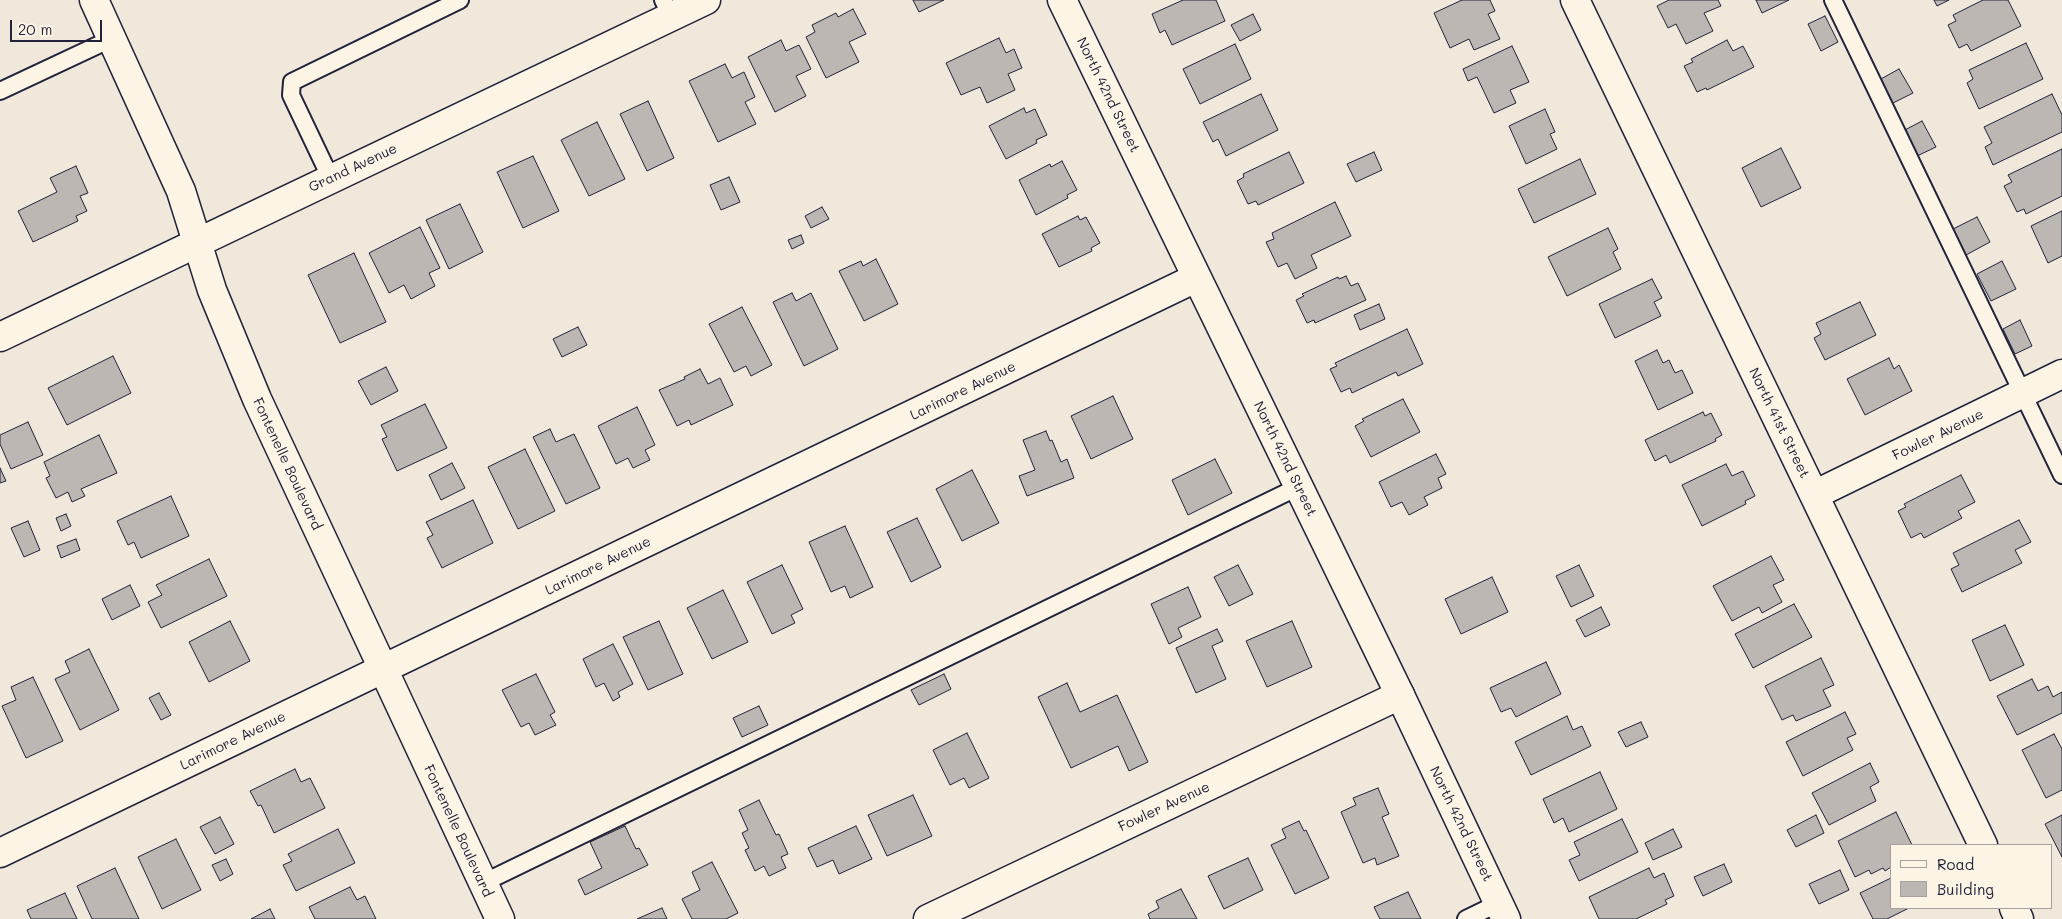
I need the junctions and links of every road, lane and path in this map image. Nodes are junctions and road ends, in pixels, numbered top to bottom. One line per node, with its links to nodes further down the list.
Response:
1 (94, 0): 8 (street, Fontenelle Boulevard)
2 (460, 0): 10 (lane)
3 (706, 0): 7 (street, Grand Avenue)
4 (1062, 0): 12 (street, North 42nd Street)
5 (1575, 0): 18 (street, North 41st Street)
6 (1833, 0): 15 (lane)
7 (667, 8): 10 (street, Grand Avenue)
8 (113, 38): 9 (lane); 11 (street, Fontenelle Boulevard)
9 (0, 91)
10 (331, 178): 11 (street, Grand Avenue)
11 (197, 242): 13 (street, Grand Avenue); 19 (street, Fontenelle Boulevard)
12 (1196, 278): 17 (street, North 42nd Street); 19 (street, Larimore Avenue)
13 (0, 338)
14 (2062, 374): 15 (street, Fowler Avenue)
15 (2023, 394): 16 (lane); 18 (street, Fowler Avenue)
16 (2062, 475)
17 (1298, 487): 20 (street, North 42nd Street); 23 (lane)
18 (1814, 495): 21 (street, North 41st Street)
19 (382, 670): 22 (street, Larimore Avenue); 23 (street, Fontenelle Boulevard)
20 (1400, 694): 24 (street, North 42nd Street); 26 (street, Fowler Avenue)
21 (1983, 844)
22 (0, 853)
23 (483, 883): 25 (street, Fontenelle Boulevard)
24 (1502, 911): 27 (lane)
25 (500, 919)
26 (928, 919)
27 (1466, 919)

